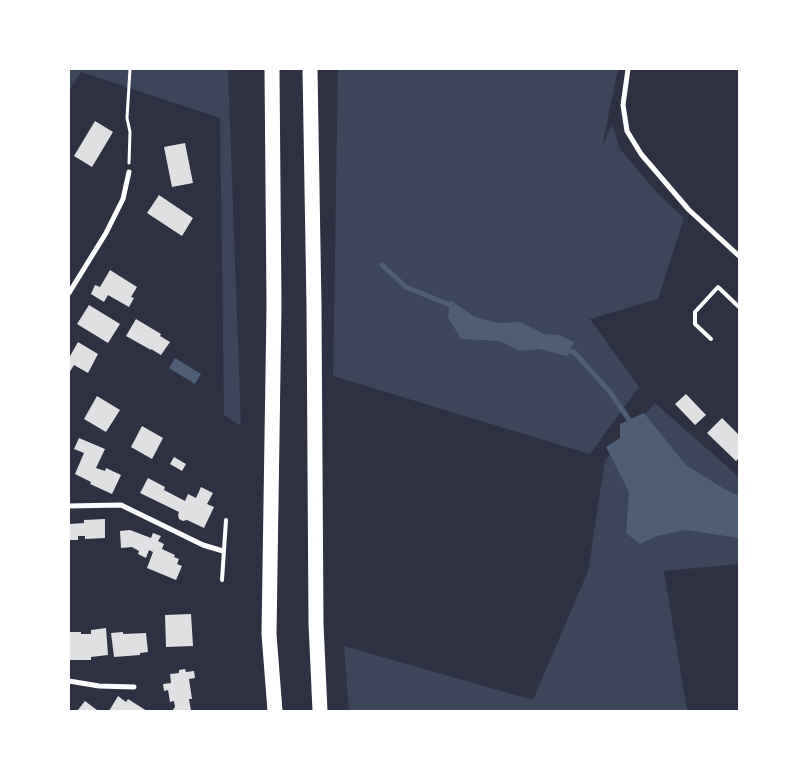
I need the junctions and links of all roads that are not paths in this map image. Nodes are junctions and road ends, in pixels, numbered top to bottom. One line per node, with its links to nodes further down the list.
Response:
1 (272, 69): 15 (highway)
2 (310, 69): 16 (highway)
3 (628, 69): 5 (street)
4 (129, 172): 6 (street)
5 (739, 256)
6 (69, 293)
7 (739, 306): 8 (lane)
8 (711, 339)
9 (69, 506): 11 (street)
10 (226, 520): 11 (lane)
11 (223, 551): 12 (lane)
12 (222, 580)
13 (69, 681): 14 (street)
14 (134, 686)
15 (275, 711)
16 (320, 711)

